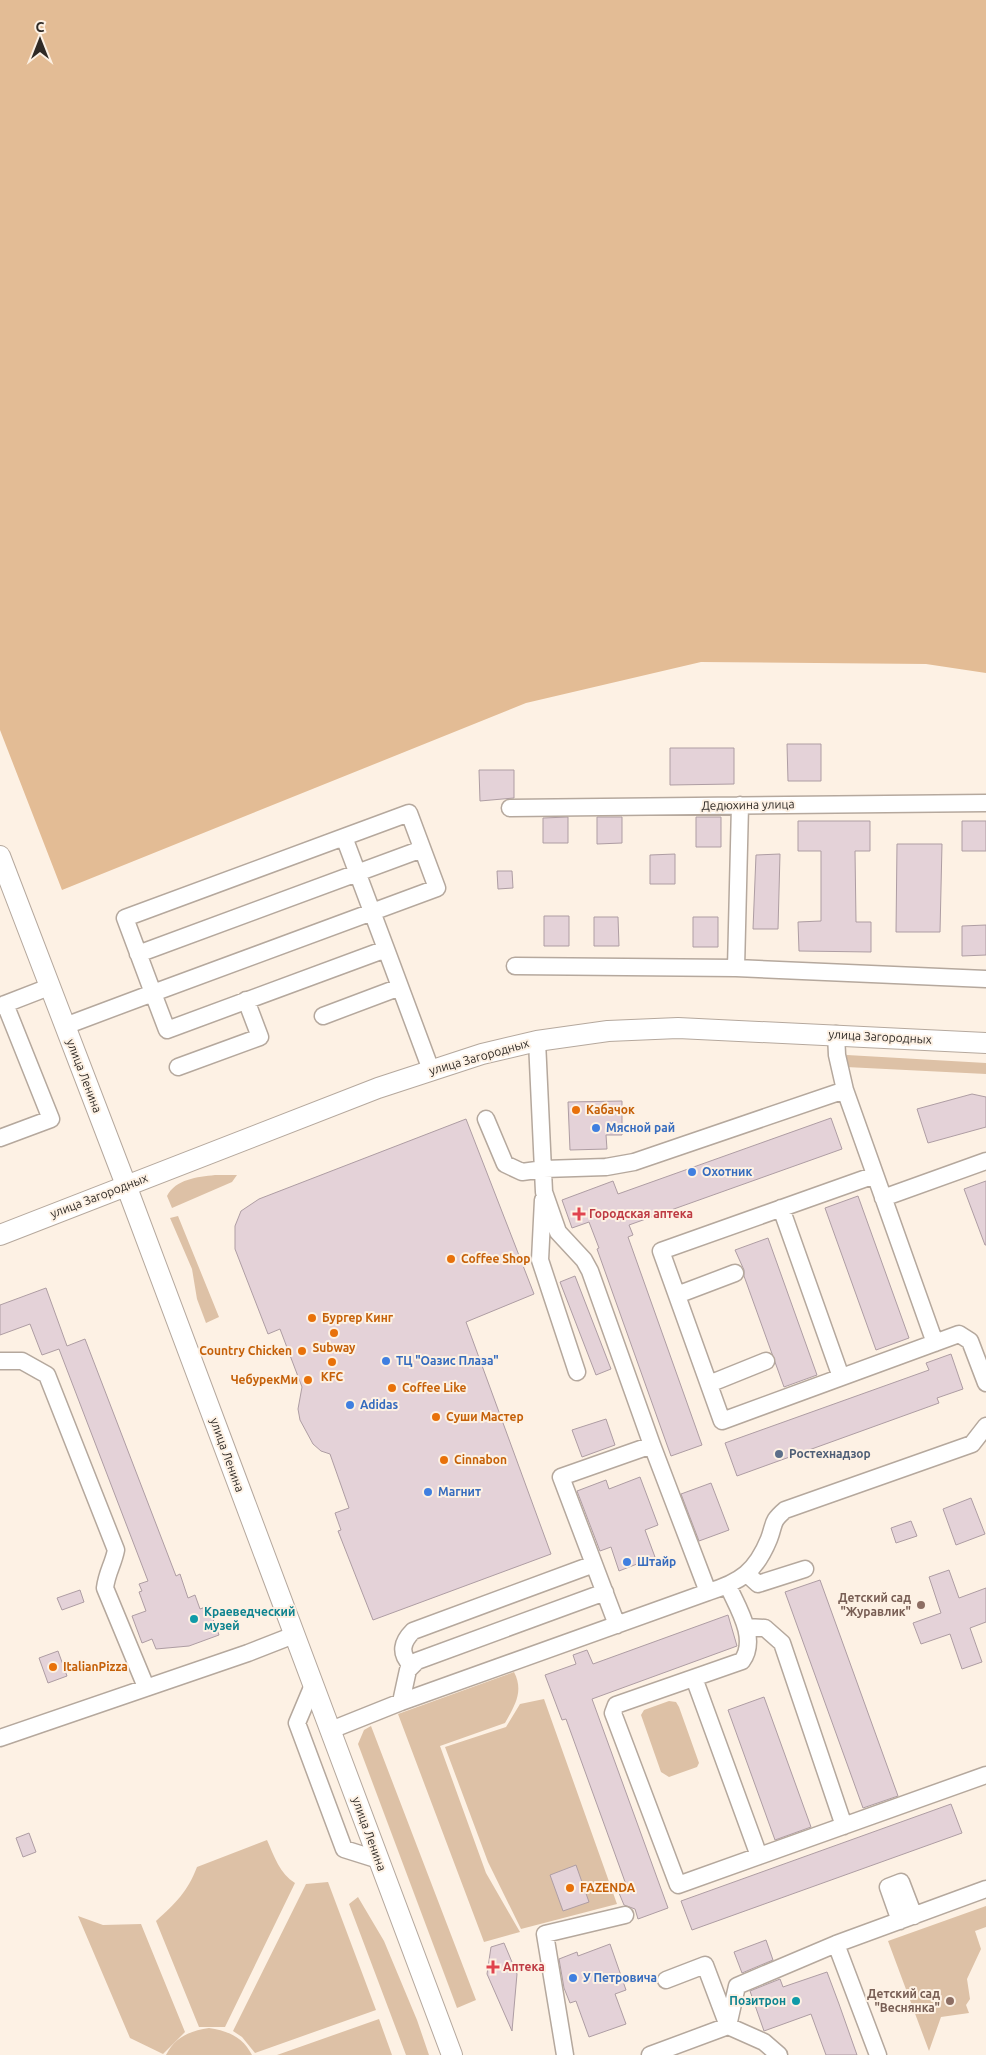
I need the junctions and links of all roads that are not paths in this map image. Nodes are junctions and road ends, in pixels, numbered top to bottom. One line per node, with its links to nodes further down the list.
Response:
1 (986, 803): 2 (lane, Дедюхина улица)
2 (740, 805): 3 (lane, Дедюхина улица); 12 (lane)
3 (510, 808)
4 (344, 837): 5 (lane); 7 (lane); 10 (lane)
5 (422, 849): 7 (lane); 8 (lane)
6 (0, 856): 14 (main road, улица Ленина)
7 (357, 873): 8 (lane); 10 (lane)
8 (372, 912): 9 (lane); 16 (lane)
9 (386, 949): 15 (lane); 17 (lane)
10 (138, 954): 16 (lane)
11 (515, 966): 12 (lane)
12 (736, 968): 13 (lane)
13 (986, 979)
14 (49, 987): 18 (lane); 20 (main road, улица Ленина)
15 (400, 987): 19 (lane); 25 (lane)
16 (153, 993): 17 (lane); 20 (lane)
17 (246, 1000): 24 (lane)
18 (2, 1005): 28 (lane)
19 (323, 1016)
20 (64, 1026): 32 (main road, улица Ленина)
21 (836, 1034): 22 (main road, улица Загородных); 23 (main road, улица Загородных); 26 (lane)
22 (537, 1041): 25 (main road, улица Загородных); 30 (lane)
23 (986, 1043)
24 (178, 1067)
25 (431, 1070): 32 (main road, улица Загородных)
26 (845, 1090): 30 (lane); 31 (lane)
27 (486, 1119): 30 (lane)
28 (0, 1138)
29 (986, 1161): 34 (lane)
30 (544, 1169): 33 (lane)
31 (875, 1175): 34 (lane); 35 (lane)
32 (126, 1185): 36 (main road, улица Загородных); 56 (main road, улица Ленина)
33 (544, 1192): 42 (lane); 47 (lane)
34 (884, 1198): 39 (lane)
35 (781, 1208): 38 (lane); 43 (lane)
36 (0, 1235)
37 (735, 1273): 38 (lane)
38 (677, 1295): 45 (lane)
39 (935, 1343): 43 (lane); 44 (lane)
40 (0, 1361): 60 (lane)
41 (766, 1361): 45 (lane)
42 (577, 1372)
43 (841, 1378): 45 (lane)
44 (986, 1383)
45 (709, 1384)
46 (986, 1426): 50 (lane)
47 (652, 1445): 48 (lane); 53 (lane)
48 (594, 1564): 52 (lane); 57 (lane)
49 (805, 1568): 50 (lane)
50 (747, 1574): 51 (lane)
51 (728, 1586): 53 (lane); 55 (lane)
52 (604, 1592): 54 (lane); 57 (lane)
53 (708, 1592): 54 (lane)
54 (617, 1625): 61 (lane)
55 (746, 1627): 58 (lane); 65 (lane)
56 (294, 1635): 59 (main road, улица Ленина); 60 (lane)
57 (411, 1665): 61 (lane)
58 (694, 1678): 66 (lane); 66 (lane)
59 (313, 1685): 62 (main road, улица Ленина); 67 (lane)
60 (146, 1688): 63 (lane)
61 (401, 1702): 62 (lane)
62 (331, 1730): 67 (main road, улица Ленина)
63 (0, 1738)
64 (986, 1775): 65 (lane)
65 (844, 1826): 66 (lane)
66 (759, 1856)
67 (378, 1860): 73 (main road, улица Ленина)
68 (986, 1889): 70 (lane)
69 (625, 1915): 74 (lane)
70 (836, 1944): 72 (lane); 77 (lane)
71 (666, 1980): 72 (lane)
72 (728, 2026): 75 (lane); 76 (lane)
73 (452, 2055)
74 (565, 2055)
75 (650, 2055)
76 (779, 2055)
77 (878, 2055)

